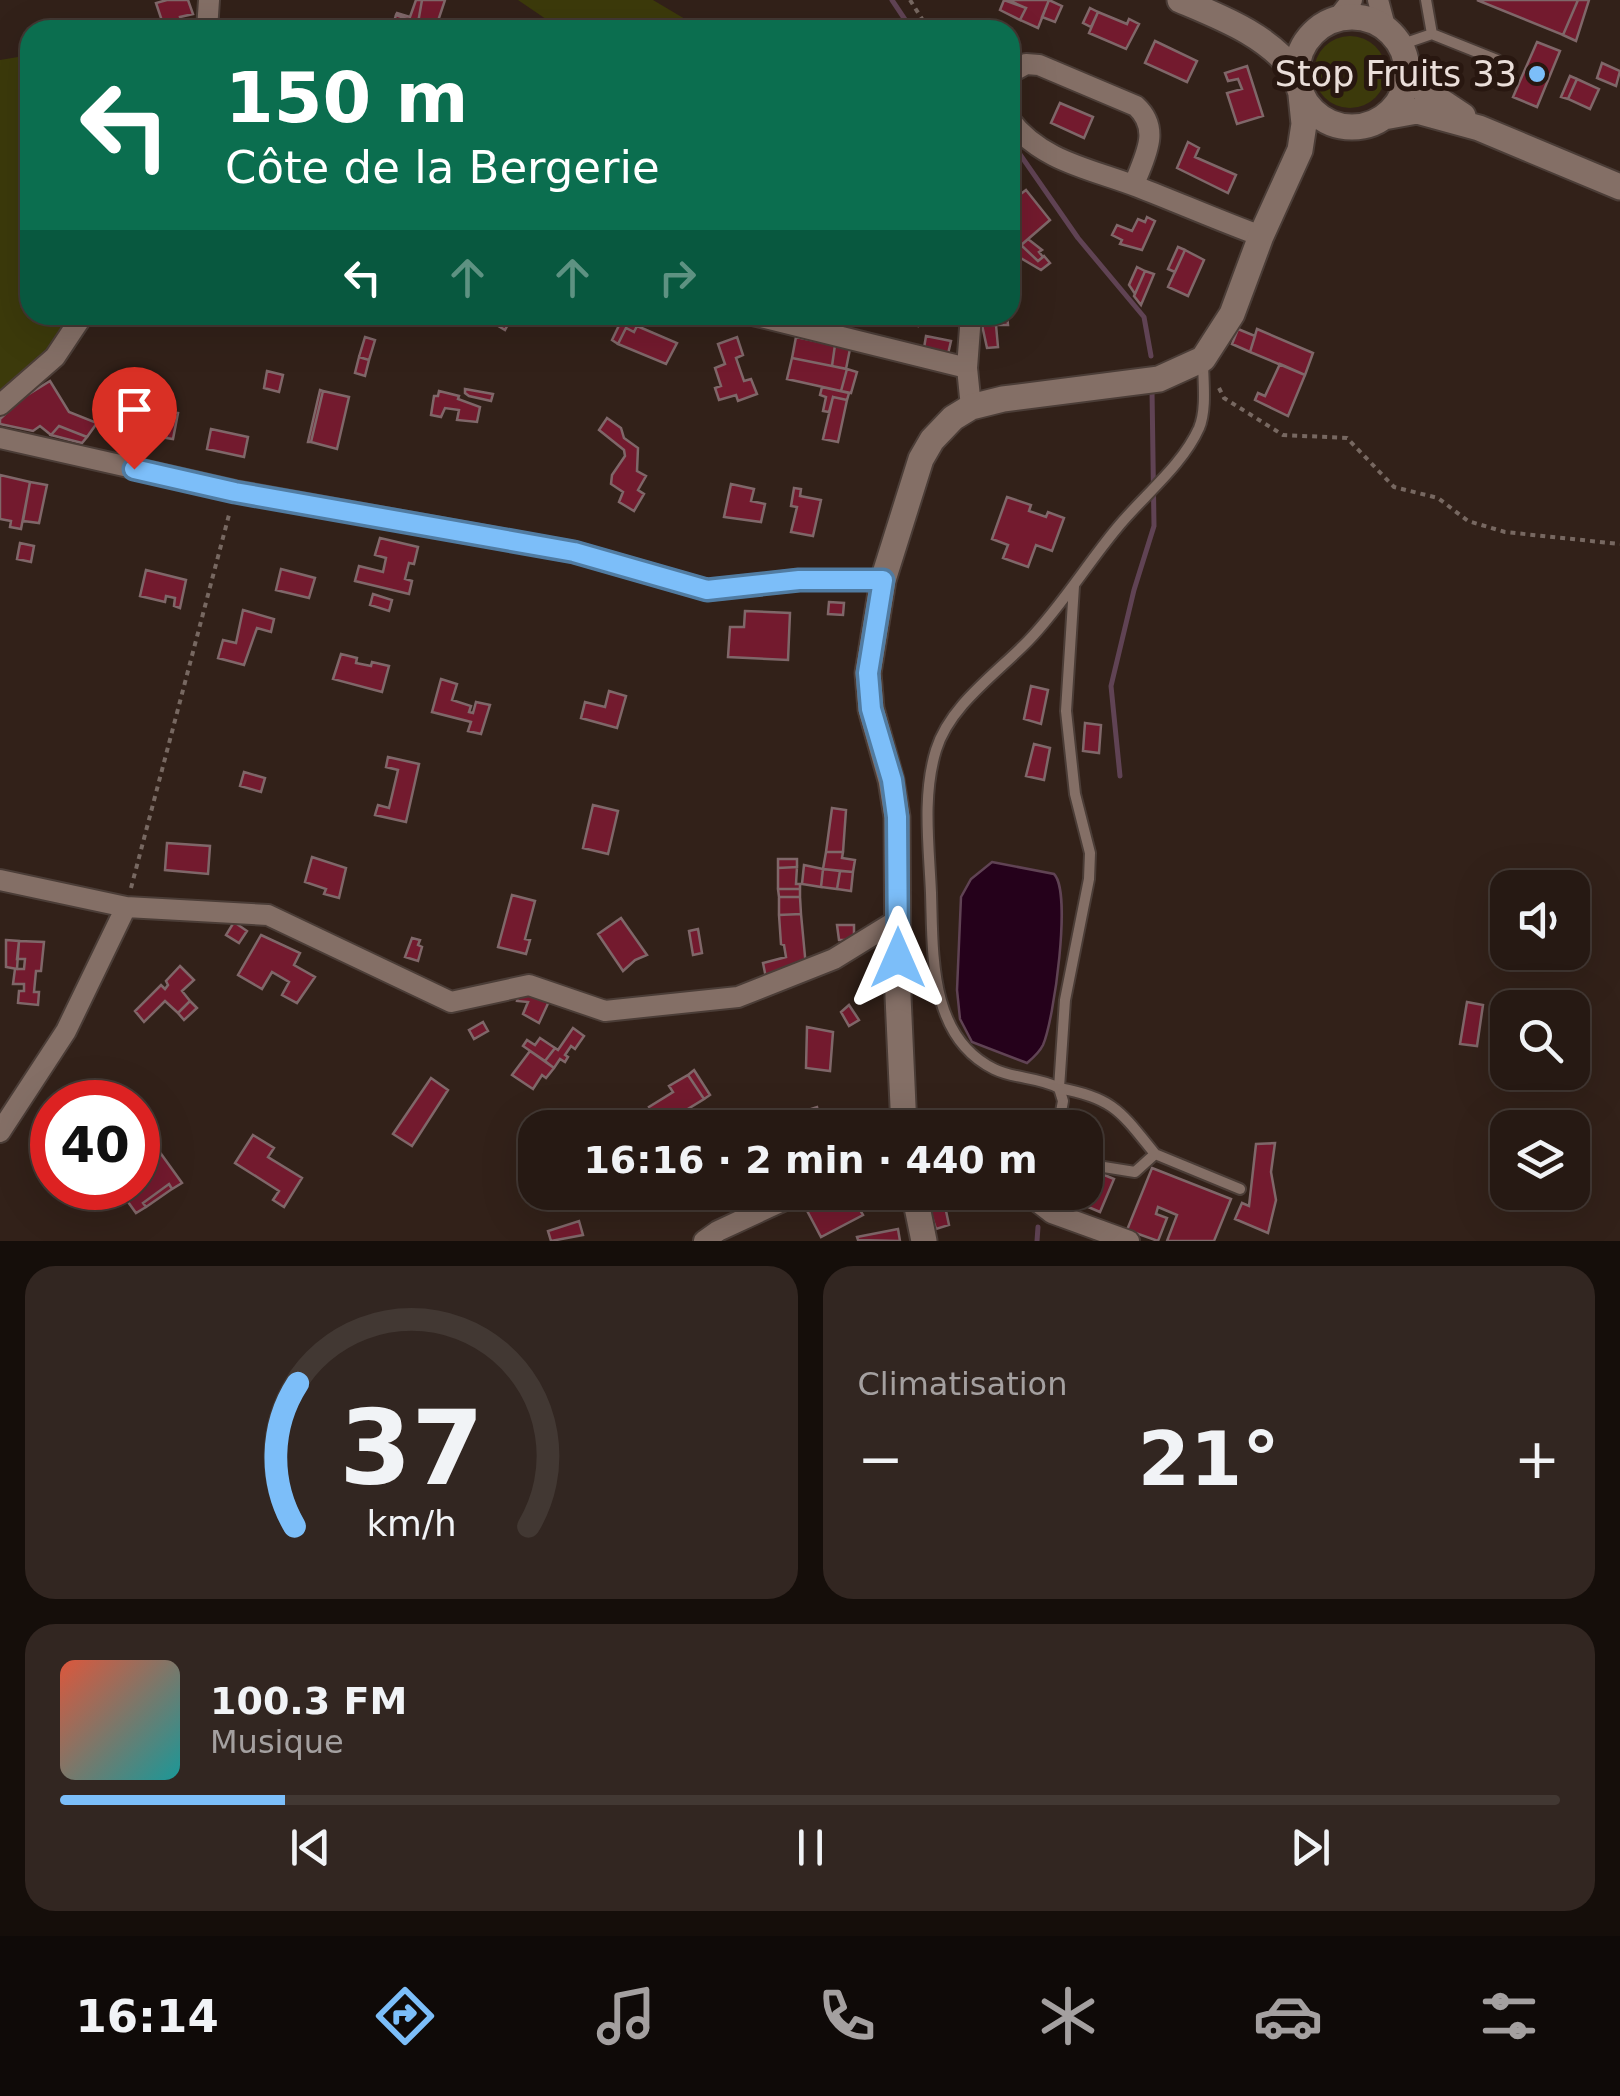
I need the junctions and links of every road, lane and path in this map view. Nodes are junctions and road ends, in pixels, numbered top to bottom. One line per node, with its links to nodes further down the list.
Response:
1 (1180, 0): 5 (street)
2 (1378, 0): 7 (street)
3 (1426, 0): 6 (lane)
4 (1336, 16): 5 (street); 7 (street); 10 (street)
5 (1234, 23): 10 (street)
6 (1432, 34): 7 (lane); 8 (lane)
7 (1397, 47): 11 (street); 13 (street)
8 (1497, 60)
9 (1020, 67): 16 (street)
10 (1299, 84): 12 (street); 15 (street)
11 (1384, 117): 12 (street); 13 (street)
12 (1352, 127): 15 (street)
13 (1479, 128): 17 (street)
14 (1020, 130): 16 (street)
15 (1290, 174): 18 (street)
16 (1134, 185): 18 (street)
17 (1620, 187)
18 (1261, 236): 22 (street)
19 (77, 325): 24 (street)
20 (793, 325): 23 (street)
21 (971, 325): 23 (street)
22 (1203, 359): 25 (street); 28 (path); 30 (lane)
23 (967, 368): 25 (street)
24 (0, 405)
25 (971, 407): 29 (street)
26 (0, 438): 27 (street)
27 (235, 492): 29 (street); 32 (path)
28 (1620, 544)
29 (883, 580): 33 (street)
30 (1074, 583): 34 (lane); 34 (lane)
31 (0, 880): 32 (street)
32 (126, 907): 33 (street); 37 (street)
33 (899, 919): 35 (street)
34 (1059, 1088): 36 (lane); 38 (lane)
35 (903, 1110)
36 (1061, 1110)
37 (0, 1132)
38 (1155, 1154): 39 (lane); 40 (lane)
39 (1103, 1167)
40 (1240, 1190)
41 (763, 1210): 45 (street)
42 (917, 1210): 44 (street)
43 (1048, 1210): 46 (street)
44 (921, 1238)
45 (704, 1241)
46 (1129, 1241)

